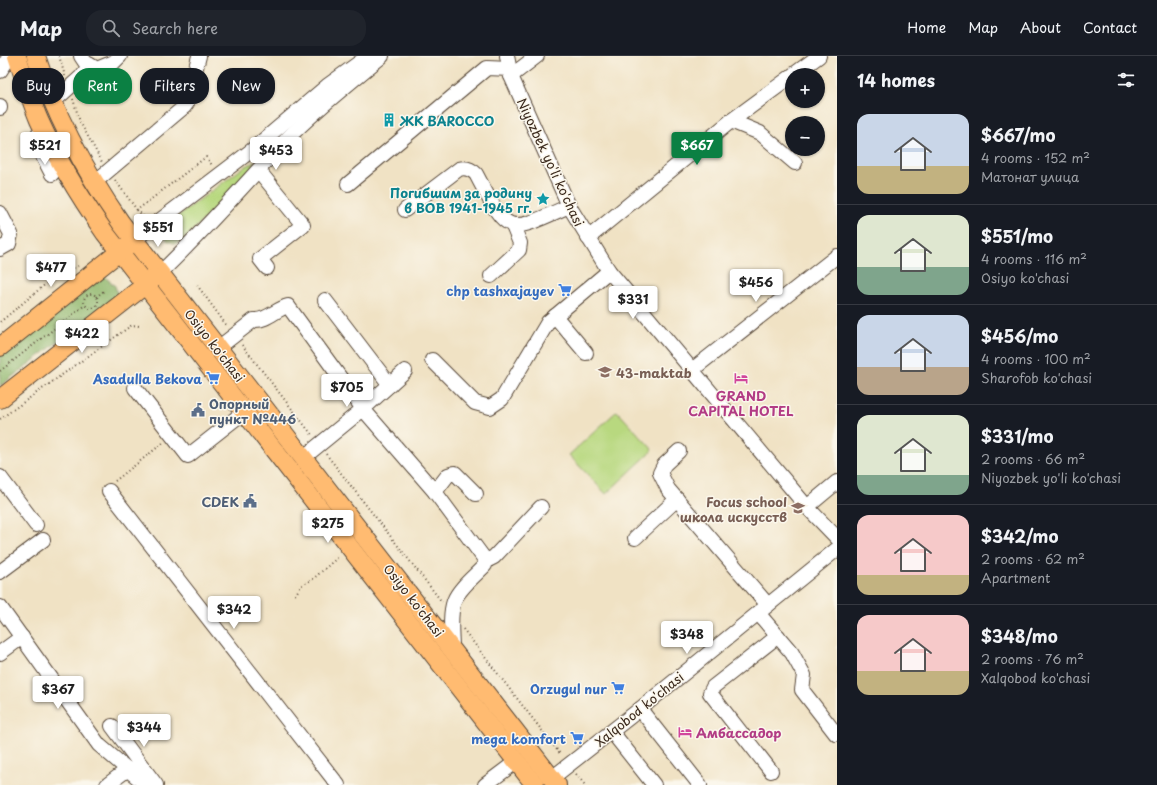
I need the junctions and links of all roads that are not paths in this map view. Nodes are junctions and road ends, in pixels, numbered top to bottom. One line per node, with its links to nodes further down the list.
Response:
1 (10, 56): 14 (street)
2 (17, 56): 19 (main road, Osiyo ko'chasi)
3 (36, 56): 12 (main road, Osiyo ko'chasi)
4 (120, 56): 10 (street)
5 (199, 56): 24 (street)
6 (369, 56): 20 (street)
7 (382, 56): 22 (street)
8 (537, 56): 11 (street)
9 (819, 56): 13 (street)
10 (85, 60): 16 (street)
11 (510, 67): 25 (street); 26 (street, Niyozbek yo'li ko'chasi)
12 (40, 68)
13 (803, 68)
14 (0, 71)
15 (785, 81): 18 (street)
16 (65, 91)
17 (54, 104): 24 (main road, Osiyo ko'chasi)
18 (731, 121): 21 (street); 30 (street)
19 (44, 130): 23 (street); 33 (main road, Osiyo ko'chasi)
20 (252, 150): 22 (street); 31 (street)
21 (795, 163)
22 (262, 168): 35 (street); 37 (street)
23 (52, 174)
24 (95, 182): 31 (main road, Osiyo ko'chasi)
25 (348, 184)
26 (569, 206): 29 (street); 30 (street, Niyozbek yo'li ko'chasi)
27 (405, 210): 29 (street)
28 (0, 213): 32 (street)
29 (513, 226): 38 (street)
30 (588, 238): 36 (street, Niyozbek yo'li ko'chasi)
31 (134, 240): 33 (main road); 37 (main road, Osiyo ko'chasi)
32 (0, 249)
33 (120, 252): 39 (main road, Osiyo ko'chasi); 42 (main road)
34 (837, 256): 46 (street)
35 (267, 268)
36 (609, 271): 41 (street); 46 (street, Niyozbek yo'li ko'chasi)
37 (160, 273): 39 (main road); 43 (main road, Osiyo ko'chasi)
38 (491, 276)
39 (145, 285): 50 (main road); 52 (main road, Osiyo ko'chasi)
40 (325, 300): 48 (street)
41 (555, 316): 44 (street); 45 (street)
42 (0, 347)
43 (218, 348): 51 (street); 54 (main road, Osiyo ko'chasi)
44 (586, 353)
45 (432, 360)
46 (692, 370): 62 (street, Niyozbek yo'li ko'chasi)
47 (405, 371): 48 (street)
48 (390, 385): 51 (street)
49 (134, 388): 52 (street)
50 (0, 399)
51 (363, 409): 54 (street); 58 (street)
52 (244, 412): 80 (main road, Osiyo ko'chasi)
53 (679, 451): 60 (street)
54 (303, 458): 74 (main road, Osiyo ko'chasi)
55 (0, 477): 63 (street)
56 (837, 482): 62 (street)
57 (109, 491): 87 (street)
58 (435, 492): 59 (street); 68 (street)
59 (476, 494)
60 (677, 499): 64 (street); 71 (street)
61 (541, 507): 68 (street)
62 (807, 507): 65 (street, Niyozbek yo'li ko'chasi)
63 (36, 525)
64 (635, 538)
65 (837, 538)
66 (43, 540): 69 (street)
67 (837, 549): 71 (street, Xalqobod ko'chasi)
68 (486, 561): 74 (street)
69 (0, 572)
70 (0, 607): 73 (street)
71 (763, 609): 72 (street); 76 (street, Xalqobod ko'chasi)
72 (778, 636): 79 (street); 82 (street)
73 (22, 637): 75 (street); 81 (street)
74 (452, 649): 83 (main road, Osiyo ko'chasi)
75 (0, 654)
76 (640, 710): 78 (street, Xalqobod ko'chasi); 91 (street)
77 (112, 726): 86 (street)
78 (612, 732): 83 (street, Xalqobod ko'chasi); 90 (street)
79 (836, 734)
80 (516, 761): 88 (street); 89 (main road, Osiyo ko'chasi)
81 (128, 769): 84 (street); 85 (street)
82 (771, 771)
83 (555, 782)
84 (107, 785)
85 (146, 785)
86 (156, 785)
87 (338, 785)
88 (485, 785)
89 (535, 785)
90 (654, 785)
91 (700, 785)

